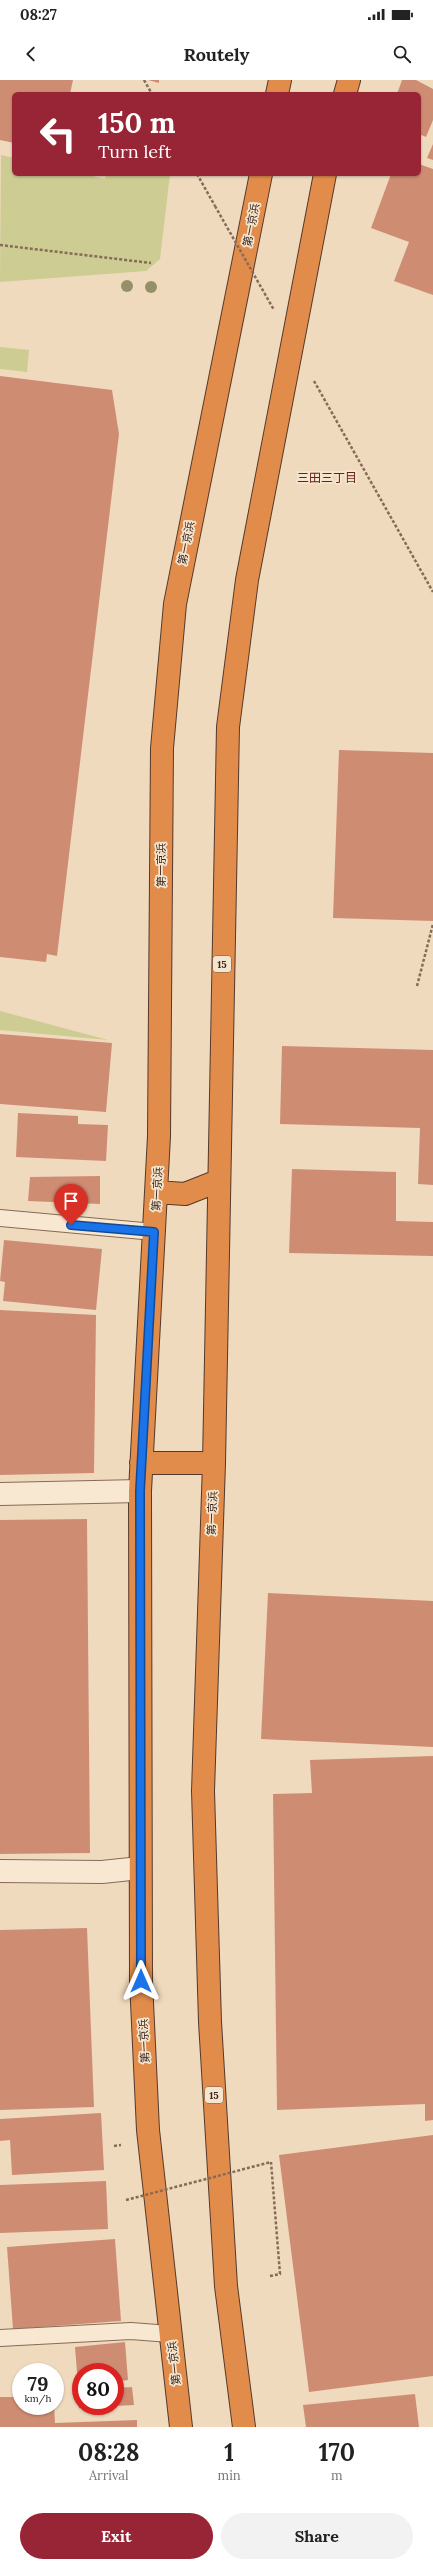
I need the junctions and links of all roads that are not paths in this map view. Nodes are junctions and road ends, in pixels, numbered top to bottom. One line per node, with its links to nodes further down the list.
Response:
1 (280, 80): 3 (highway)
2 (349, 80): 4 (highway)
3 (277, 92)
4 (346, 92)
5 (261, 176): 8 (highway, 第一京浜)
6 (324, 176): 7 (highway, 第一京浜 / 15)
7 (218, 1181): 8 (highway); 12 (highway, 第一京浜 / 15)
8 (156, 1192): 10 (highway, 第一京浜)
9 (0, 1218): 10 (lane)
10 (154, 1232): 11 (highway, 第一京浜)
11 (141, 1463): 12 (highway); 13 (highway, 第一京浜)
12 (214, 1463): 20 (highway, 第一京浜 / 15)
13 (140, 1491): 14 (street); 15 (highway, 第一京浜)
14 (0, 1494)
15 (140, 1868): 16 (street); 17 (highway, 第一京浜)
16 (0, 1871)
17 (170, 2334): 18 (lane); 19 (highway, 第一京浜)
18 (0, 2338)
19 (180, 2427)
20 (244, 2427)

